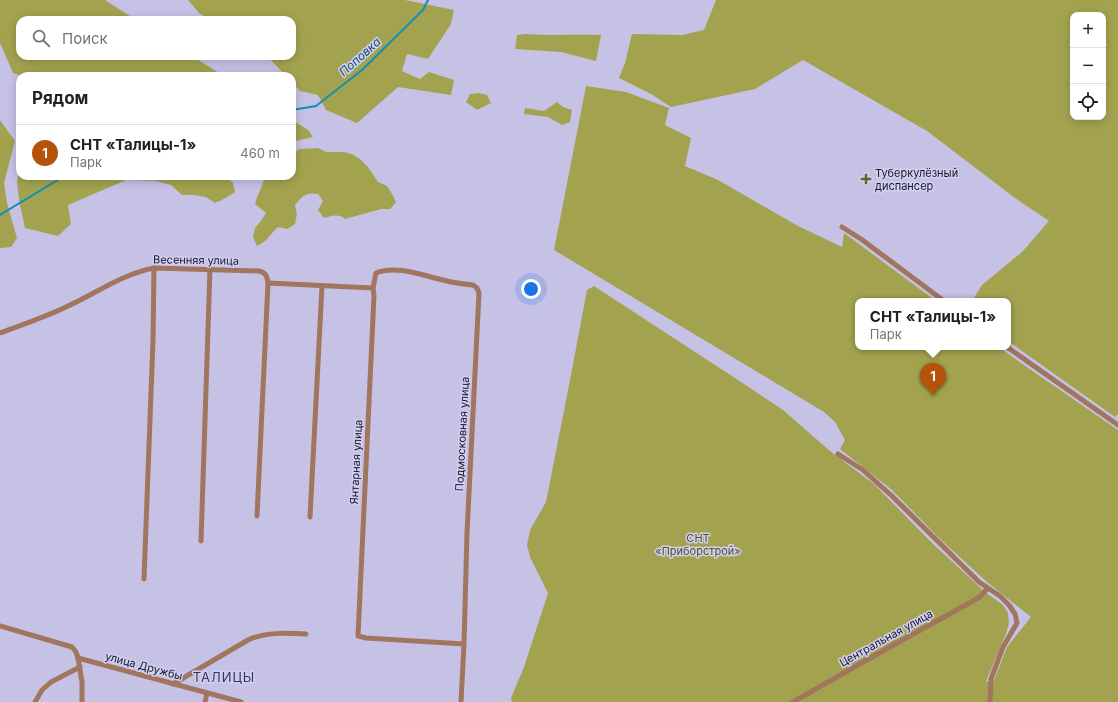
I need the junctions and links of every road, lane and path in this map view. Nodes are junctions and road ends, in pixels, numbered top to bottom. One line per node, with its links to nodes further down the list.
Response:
1 (842, 227): 7 (street)
2 (154, 268): 3 (street, Весенняя улица); 8 (street, Весенняя улица); 15 (street)
3 (210, 269): 4 (street, Весенняя улица); 14 (street)
4 (268, 283): 5 (street); 12 (street)
5 (322, 286): 6 (street); 13 (street)
6 (373, 288): 19 (street, Янтарная улица); 19 (street, Подмосковная улица)
7 (940, 298)
8 (0, 333)
9 (1011, 350): 10 (street)
10 (1118, 424)
11 (838, 454): 16 (street)
12 (257, 516)
13 (310, 517)
14 (201, 541)
15 (144, 580)
16 (987, 589): 29 (street, Центральная улица); 30 (street)
17 (0, 626): 20 (street)
18 (306, 634): 22 (street)
19 (464, 644): 28 (street, Подмосковная улица)
20 (78, 658): 21 (street); 22 (street, улица Дружбы)
21 (80, 667): 24 (street); 25 (street)
22 (173, 684): 23 (street, улица Дружбы)
23 (207, 693): 26 (street); 27 (street, улица Дружбы)
24 (35, 702)
25 (82, 702)
26 (205, 702)
27 (241, 702)
28 (461, 702)
29 (793, 702)
30 (990, 702)

